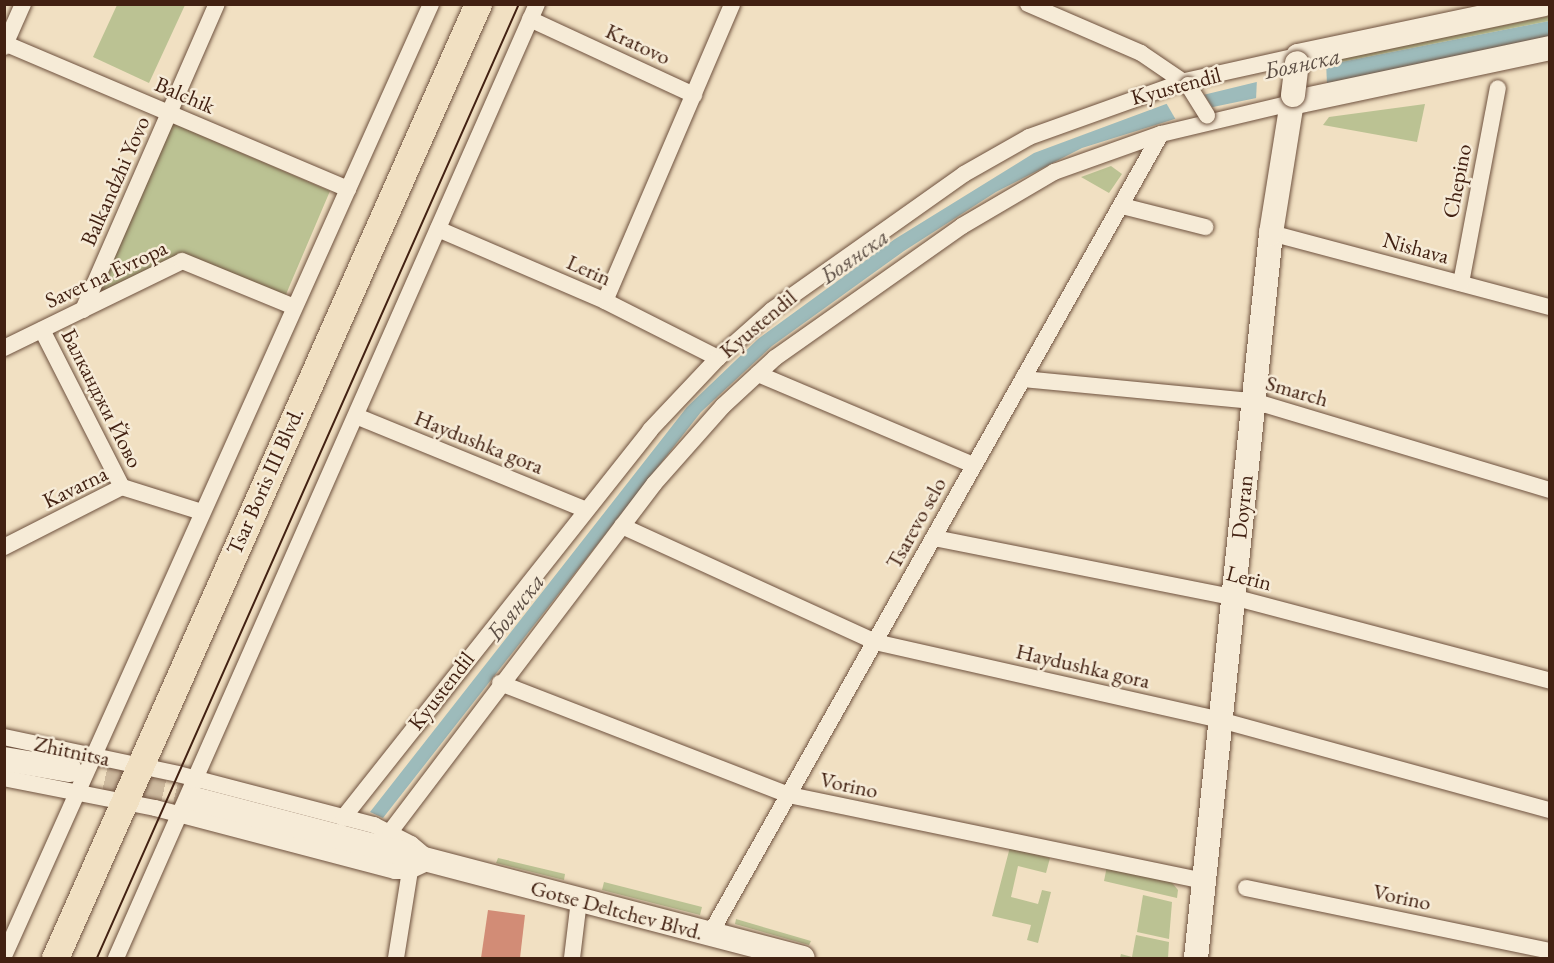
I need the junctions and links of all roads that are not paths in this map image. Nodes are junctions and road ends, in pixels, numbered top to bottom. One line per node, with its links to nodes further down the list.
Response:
1 (23, 4): 9 (street)
2 (217, 4): 18 (street, Balkandzhi Yovo)
3 (431, 4): 21 (street, Tsar Boris III Blvd.)
4 (478, 4): 54 (main road, Tsar Boris III Blvd.)
5 (732, 4): 16 (street)
6 (1028, 4): 11 (street)
7 (1544, 4): 12 (street, Kyustendil)
8 (533, 12): 16 (street, Kratovo); 24 (street)
9 (5, 44): 18 (street, Balchik)
10 (1550, 48): 17 (street, Kyustendil)
11 (1141, 53): 13 (street); 15 (street)
12 (1298, 60): 13 (street, Kyustendil); 17 (street, Doyran, bridge)
13 (1186, 83): 15 (street, Kyustendil); 19 (street, bridge)
14 (1498, 88): 26 (street, Chepino)
15 (1144, 94): 33 (street, Kyustendil)
16 (694, 95): 27 (street)
17 (1292, 99): 19 (street, Kyustendil); 25 (street, Doyran)
18 (169, 114): 21 (street, Balchik); 30 (street, Balkandzhi Yovo)
19 (1210, 118): 20 (street, Kyustendil)
20 (1161, 134): 22 (street, Tsarevo selo); 34 (street, Kyustendil)
21 (348, 189): 28 (street, Tsar Boris III Blvd.)
22 (1122, 206): 23 (street); 35 (street, Tsarevo selo)
23 (1205, 227)
24 (438, 229): 27 (street, Lerin); 37 (street)
25 (1271, 233): 26 (street, Nishava); 36 (street, Doyran)
26 (1461, 284): 29 (street, Nishava)
27 (605, 301): 33 (street, Lerin)
28 (294, 307): 30 (street, Savet na Evropa); 42 (street, Tsar Boris III Blvd.)
29 (1550, 307)
30 (83, 310): 31 (street, Savet na Evropa)
31 (42, 330): 32 (street, Savet na Evropa); 39 (street, Балканджи Йово)
32 (4, 348)
33 (718, 358): 41 (street, Kyustendil)
34 (758, 374): 38 (street); 43 (street, Kyustendil)
35 (1023, 379): 36 (street, Smarch); 38 (street, Tsarevo selo)
36 (1253, 401): 40 (street, Smarch); 46 (street, Doyran)
37 (356, 416): 41 (street, Haydushka gora); 58 (street)
38 (974, 465): 44 (street, Tsarevo selo)
39 (122, 487): 42 (street, Kavarna); 45 (street, Kavarna)
40 (1550, 490)
41 (586, 510): 61 (street, Kyustendil)
42 (202, 512): 52 (street, Tsar Boris III Blvd.)
43 (622, 526): 47 (street, Haydushka gora); 49 (street, Kyustendil)
44 (934, 538): 46 (street, Lerin); 47 (street, Tsarevo selo)
45 (4, 547)
46 (1233, 597): 48 (street, Lerin); 50 (street, Doyran)
47 (875, 642): 50 (street, Haydushka gora); 57 (street, Tsarevo selo)
48 (1550, 681)
49 (500, 682): 57 (street, Vorino); 62 (street, Kyustendil)
50 (1220, 720): 60 (street, Haydushka gora); 64 (street, Doyran)
51 (4, 737): 52 (street, Zhitnitsa)
52 (95, 756): 54 (street, Zhitnitsa); 56 (street, Tsar Boris III Blvd.)
53 (4, 759): 56 (street, Zhitnitsa)
54 (140, 766): 58 (street, Gotse Deltchev Blvd.); 59 (main road, Tsar Boris III Blvd.)
55 (4, 778): 56 (street, Zhitnitsa)
56 (75, 781): 59 (street, Zhitnitsa); 69 (street, Tsar Boris III Blvd.)
57 (789, 795): 64 (street, Vorino); 67 (street, Tsarevo selo)
58 (188, 797): 59 (street, Gotse Deltchev Blvd.); 61 (street, Gotse Deltchev Blvd.); 63 (street, Gotse Deltchev Blvd.); 71 (street)
59 (124, 802): 70 (main road, Tsar Boris III Blvd.)
60 (1550, 810)
61 (343, 818): 62 (street, Gotse Deltchev Blvd.)
62 (390, 832): 63 (street, Gotse Deltchev Blvd.)
63 (420, 866): 66 (street, Gotse Deltchev Blvd.); 72 (street)
64 (1204, 881): 75 (street, Doyran)
65 (1246, 888): 68 (street, Vorino)
66 (579, 900): 67 (street, Gotse Deltchev Blvd.); 73 (street)
67 (710, 934): 74 (street, Gotse Deltchev Blvd.)
68 (1550, 951)
69 (4, 956)
70 (55, 958)
71 (116, 958)
72 (396, 958)
73 (572, 958)
74 (803, 958)
75 (1196, 958)

